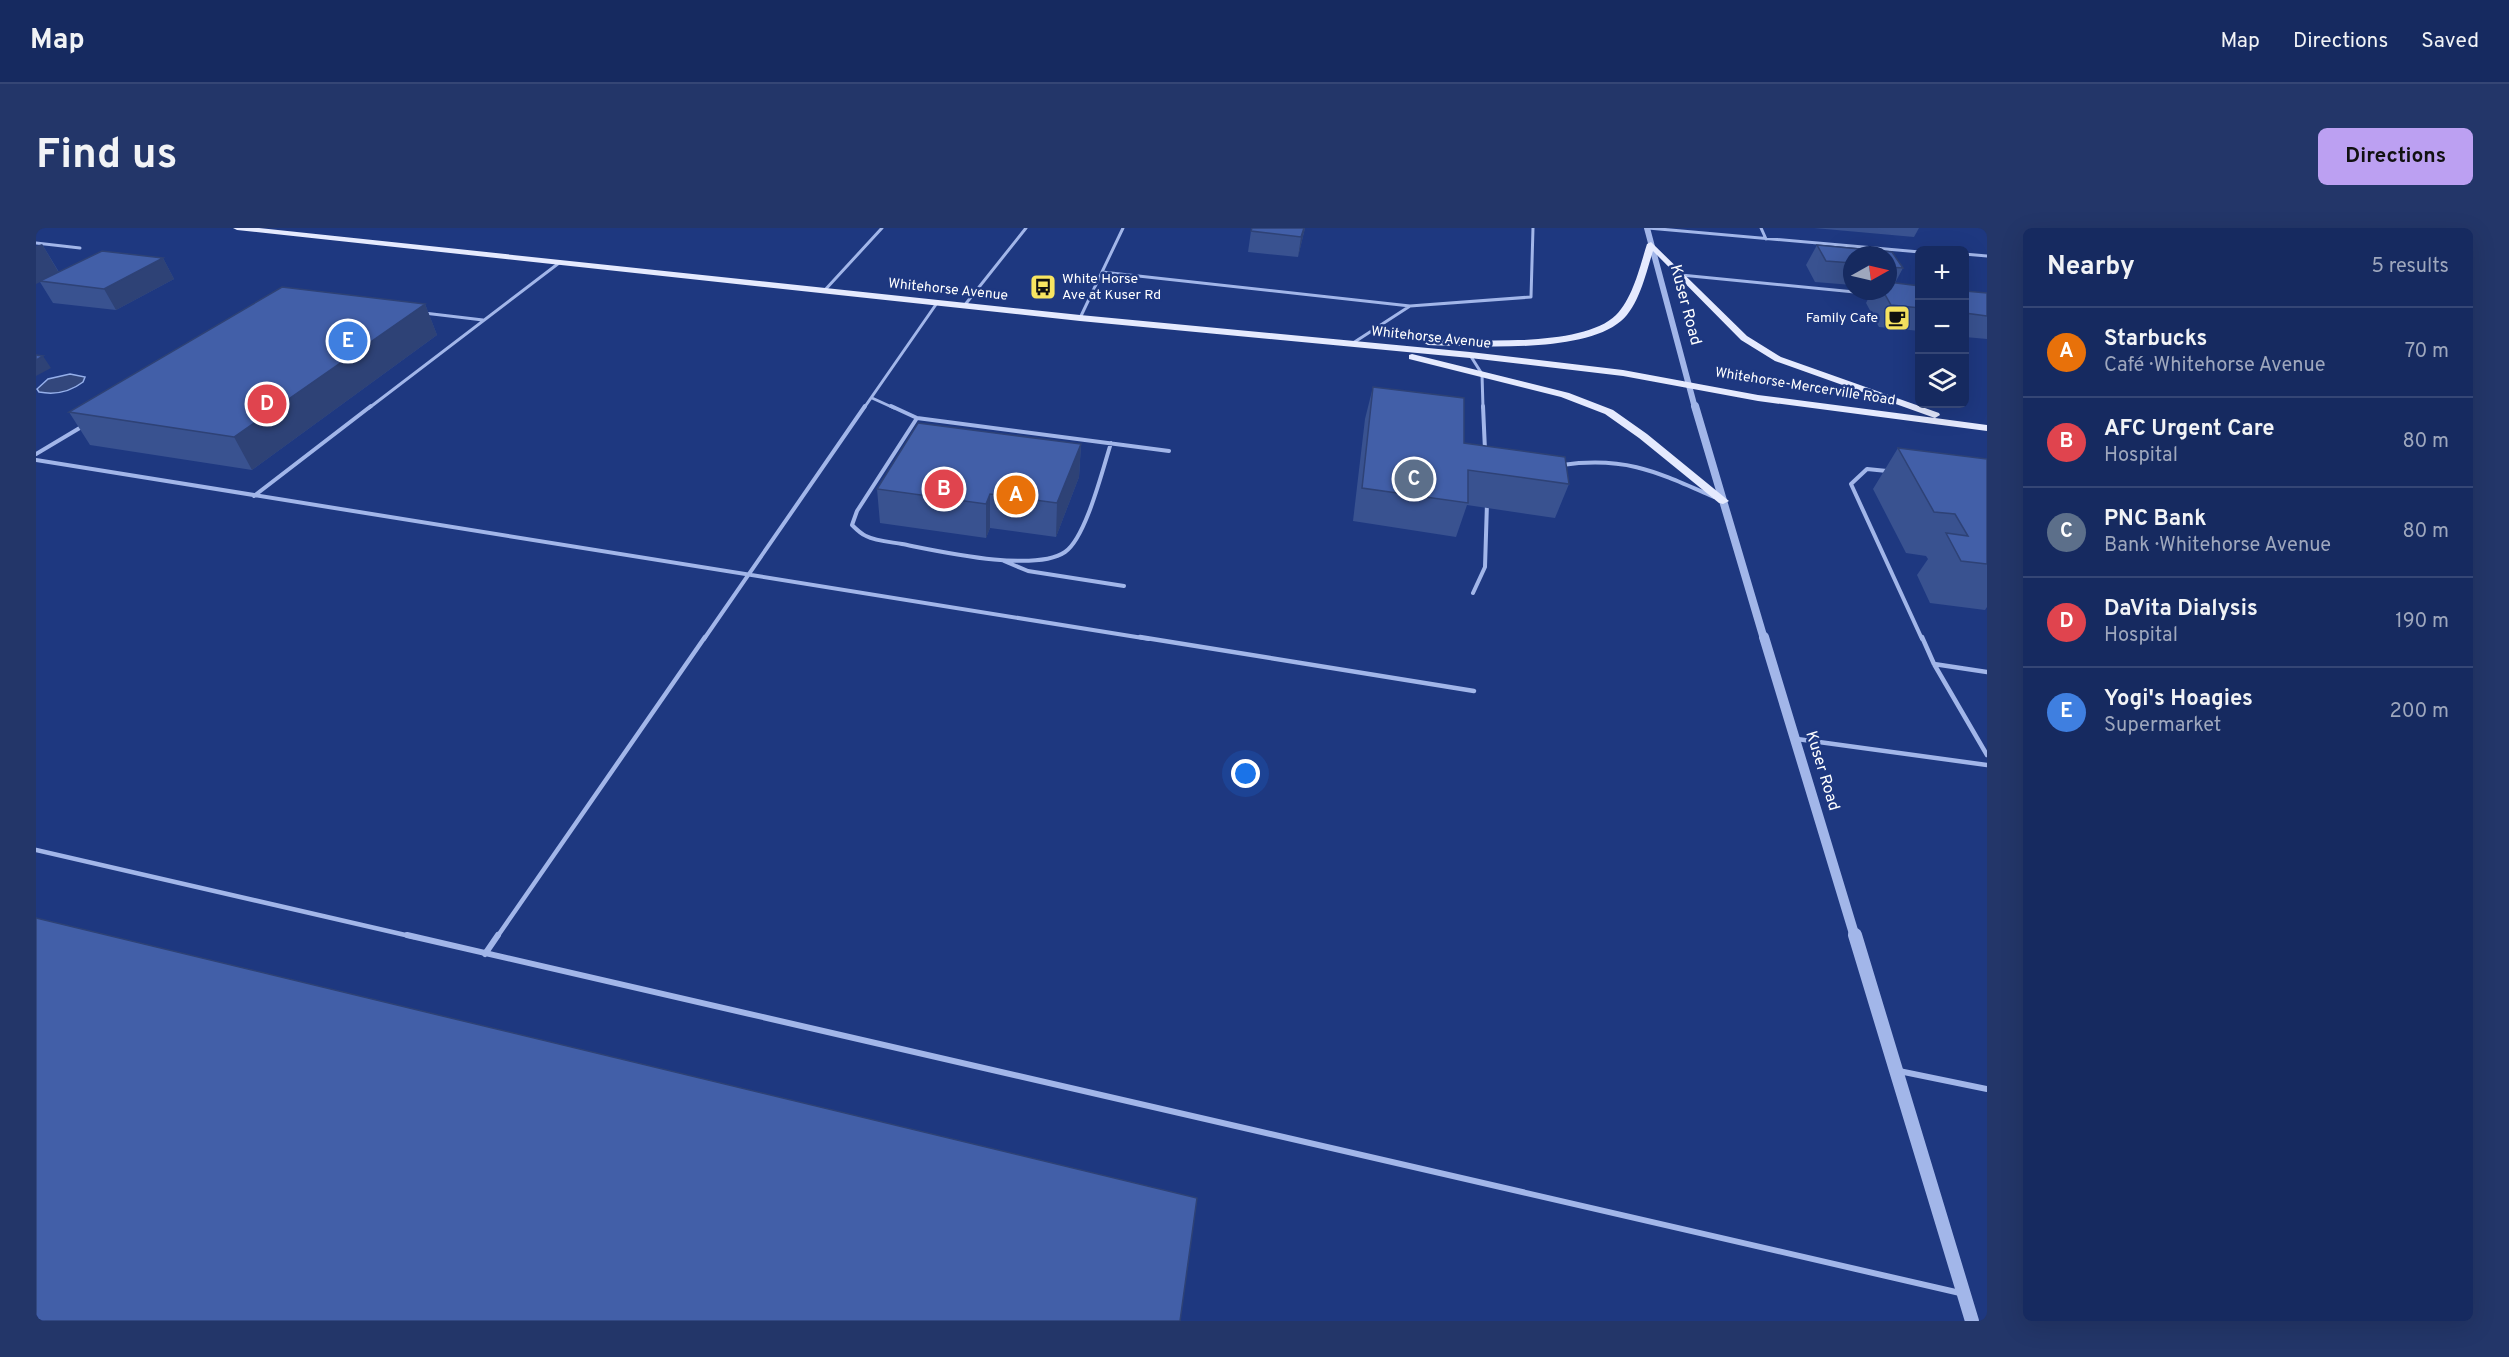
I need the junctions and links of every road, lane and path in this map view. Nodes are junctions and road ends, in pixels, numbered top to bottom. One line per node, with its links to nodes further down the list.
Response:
1 (237, 228): 15 (main road, Whitehorse Avenue)
2 (882, 228): 18 (lane)
3 (1026, 228): 21 (lane)
4 (1123, 228): 16 (lane)
5 (1533, 228): 22 (lane)
6 (1647, 228): 8 (lane); 10 (street, Kuser Road)
7 (1761, 228): 8 (lane)
8 (1766, 239): 12 (lane)
9 (36, 243): 11 (lane)
10 (1651, 244): 17 (main road); 26 (main road); 29 (street, Kuser Road)
11 (80, 248)
12 (1915, 252)
13 (1969, 254): 14 (lane)
14 (1987, 256)
15 (559, 263): 18 (main road, Whitehorse Avenue); 25 (lane)
16 (1102, 272): 22 (lane); 24 (lane)
17 (1681, 275): 19 (lane); 33 (main road)
18 (824, 291): 20 (main road, Whitehorse Avenue)
19 (1843, 291)
20 (937, 303): 21 (main road, Whitehorse Avenue); 30 (lane)
21 (964, 306): 24 (main road, Whitehorse Avenue)
22 (1410, 306): 26 (lane)
23 (413, 312): 25 (lane)
24 (1080, 318): 26 (main road, Whitehorse Avenue)
25 (483, 320): 42 (lane)
26 (1353, 343): 27 (main road, Whitehorse Avenue); 28 (main road)
27 (1470, 355): 28 (lane); 29 (main road, Whitehorse Avenue)
28 (1482, 374): 38 (lane); 44 (main road)
29 (1691, 385): 33 (main road, Whitehorse-Mercerville Road); 44 (street, Kuser Road)
30 (872, 398): 31 (lane); 46 (lane)
31 (917, 418): 35 (lane); 45 (lane)
32 (86, 424): 37 (lane)
33 (1968, 426): 34 (main road, Whitehorse-Mercerville Road)
34 (1987, 428)
35 (1111, 443): 36 (lane); 45 (lane)
36 (1169, 451)
37 (36, 454)
38 (1485, 459)
39 (36, 460): 42 (lane)
40 (1555, 467): 44 (lane)
41 (1898, 472): 49 (lane)
42 (253, 496): 46 (lane)
43 (1487, 499): 48 (lane)
44 (1723, 501): 52 (street, Kuser Road)
45 (1001, 560): 47 (lane)
46 (750, 575): 51 (lane); 56 (lane)
47 (1125, 585)
48 (1473, 593)
49 (1934, 664): 50 (lane); 53 (lane)
50 (1987, 672)
51 (1474, 691)
52 (1796, 739): 54 (lane); 57 (street, Kuser Road)
53 (1987, 755)
54 (1987, 765)
55 (36, 850): 56 (lane)
56 (485, 954): 59 (lane)
57 (1896, 1070): 58 (lane); 59 (street, Kuser Road)
58 (1987, 1089)
59 (1964, 1294): 60 (street, Kuser Road)
60 (1972, 1321)

